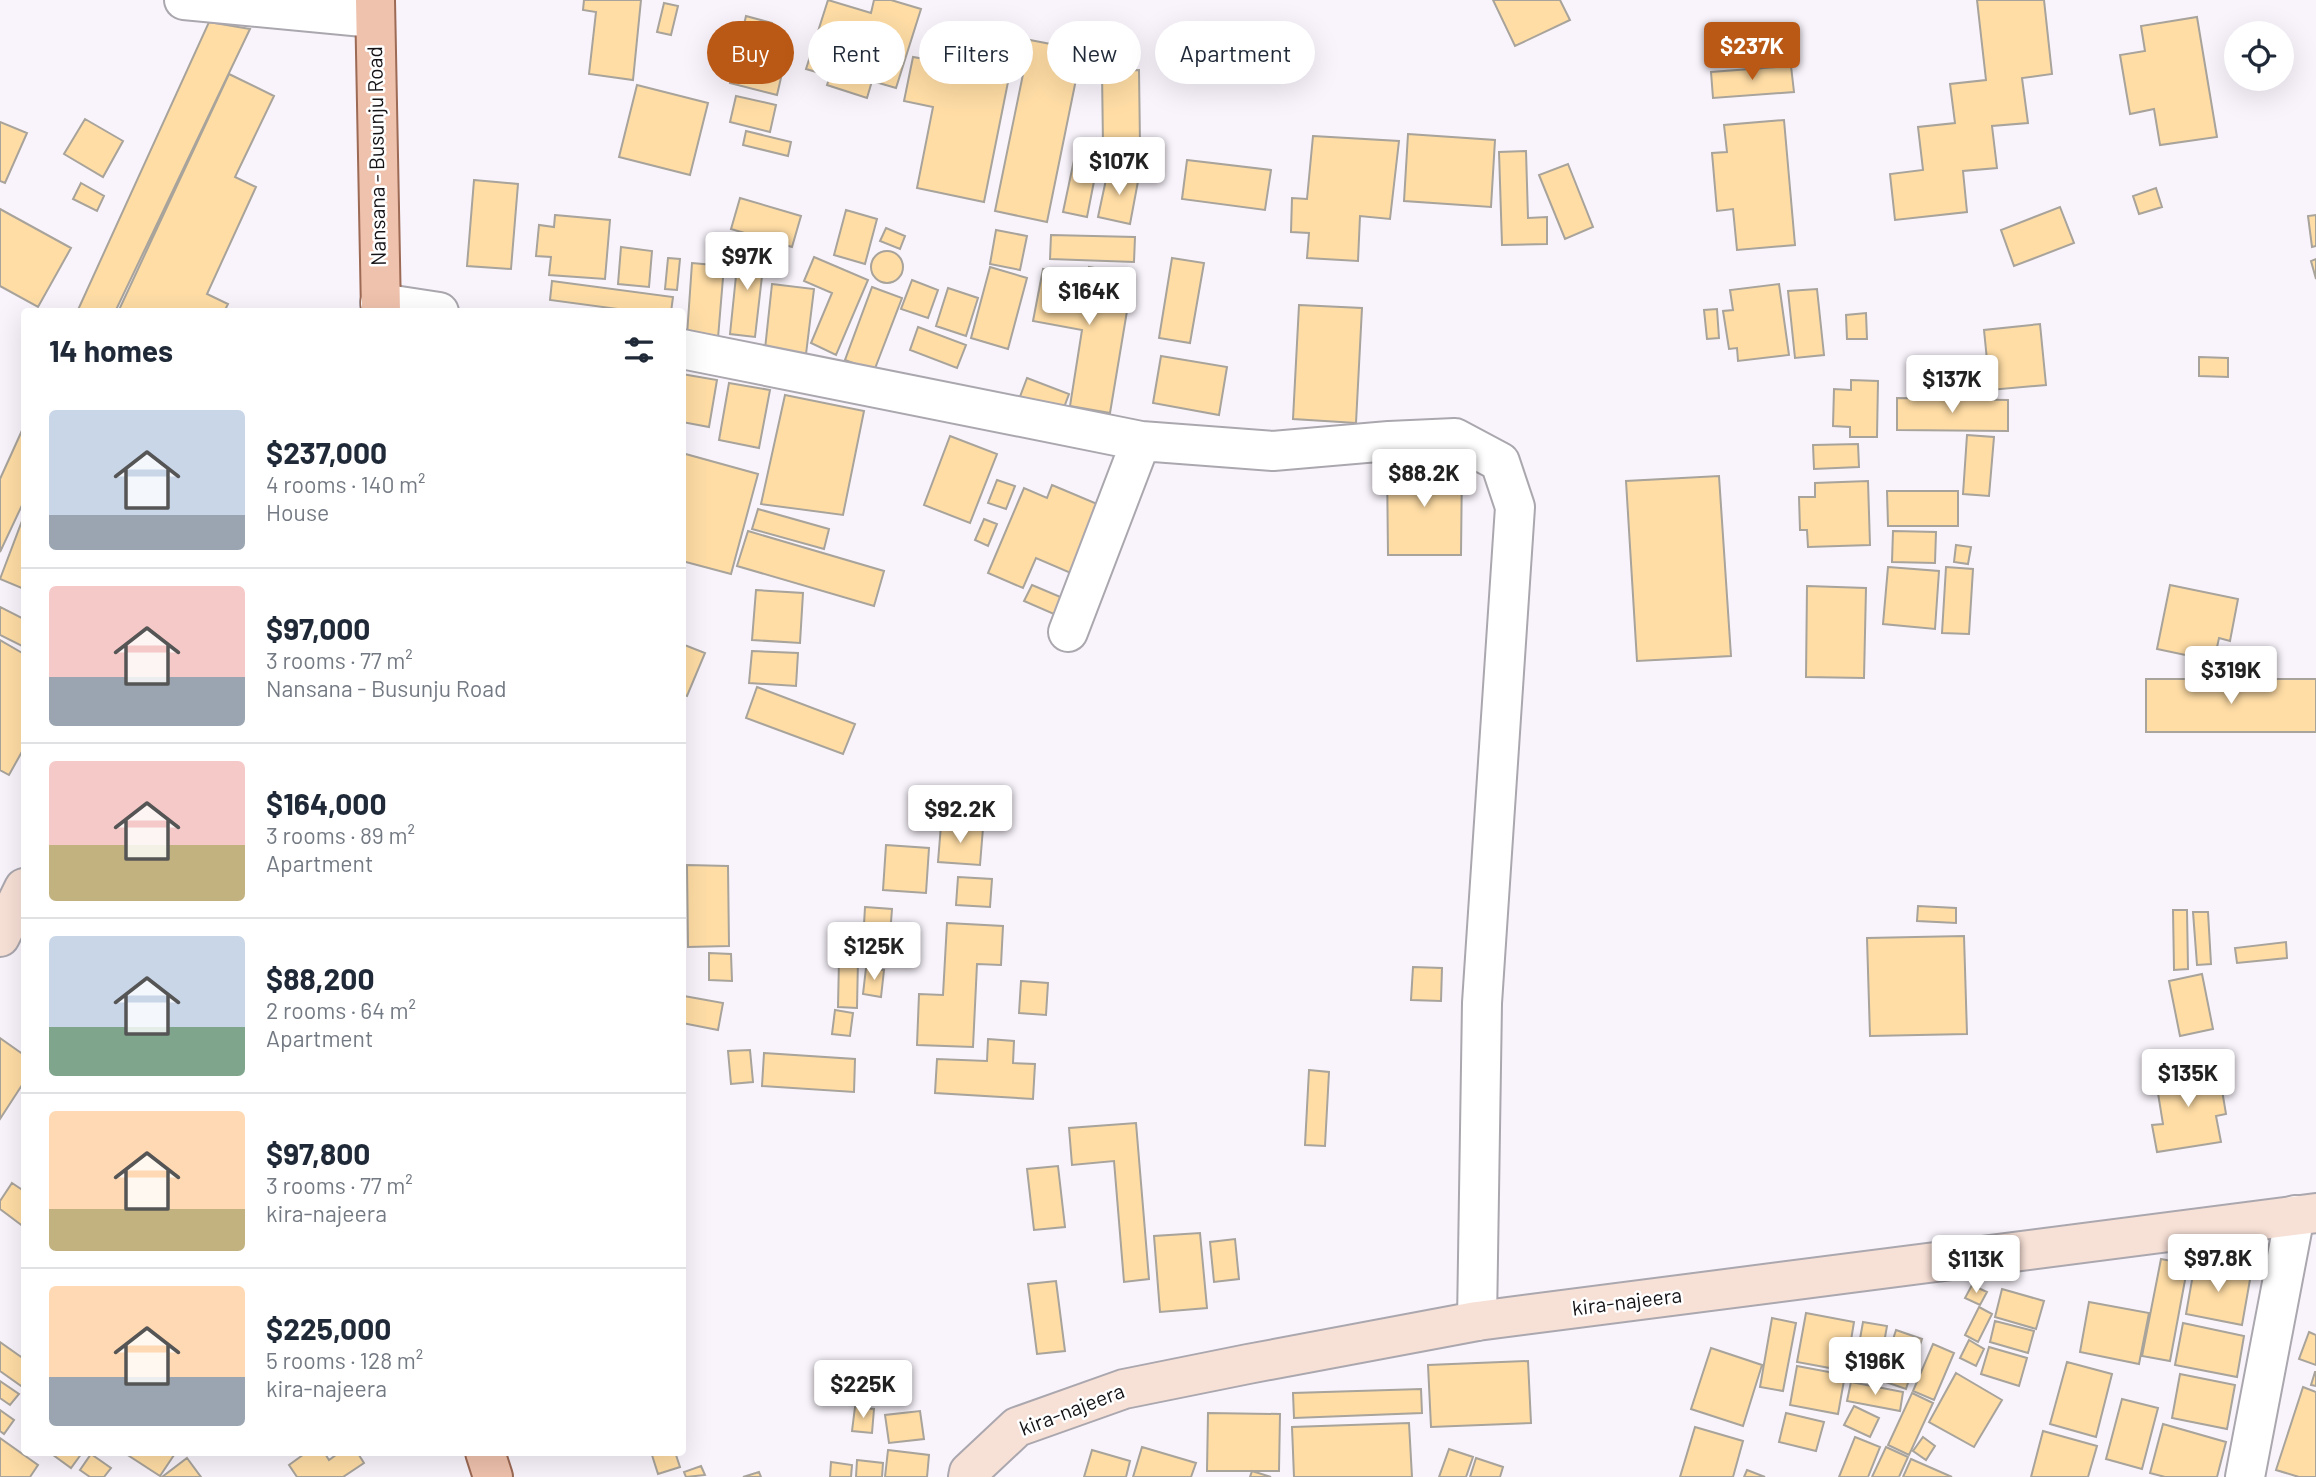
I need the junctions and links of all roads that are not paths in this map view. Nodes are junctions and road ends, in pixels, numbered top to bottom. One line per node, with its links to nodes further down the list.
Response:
1 (184, 0): 2 (street)
2 (375, 9): 3 (main road, Nansana - Busunju Road)
3 (378, 308)
4 (686, 350): 5 (street)
5 (1141, 441): 6 (street); 10 (street)
6 (1068, 632)
7 (21, 894): 8 (street)
8 (0, 937)
9 (2305, 1214): 10 (street, kira-najeera); 14 (street)
10 (1477, 1321): 13 (street, kira-najeera)
11 (486, 1456): 12 (main road)
12 (493, 1477)
13 (968, 1477)
14 (2245, 1477)

